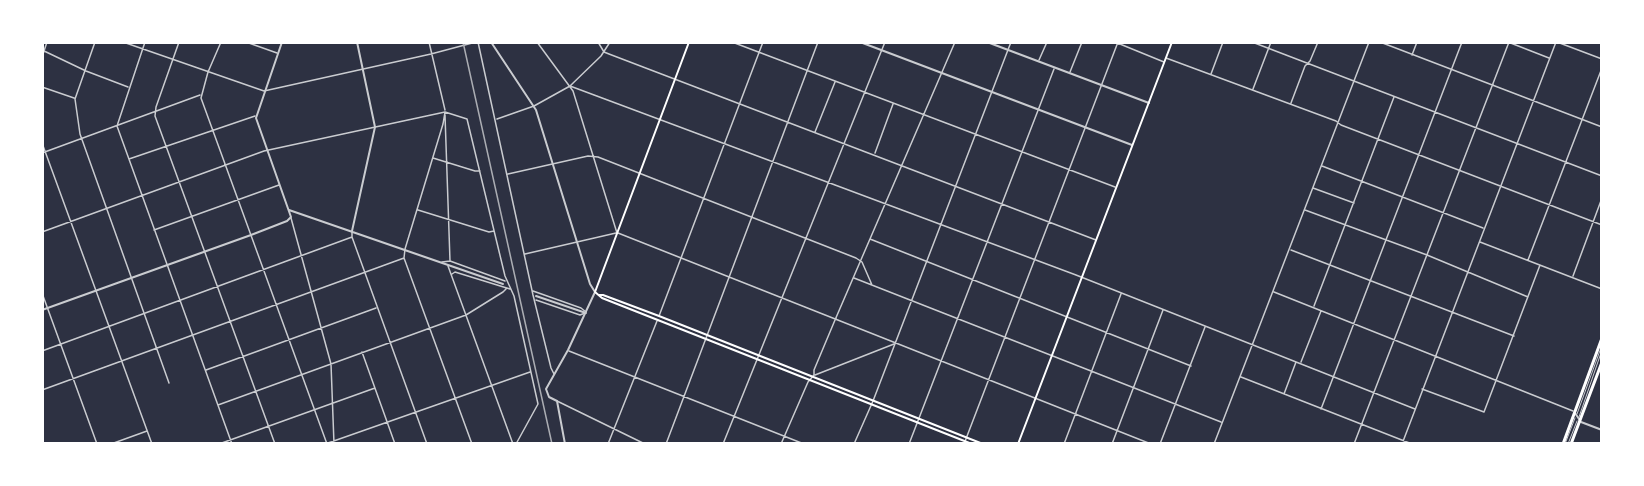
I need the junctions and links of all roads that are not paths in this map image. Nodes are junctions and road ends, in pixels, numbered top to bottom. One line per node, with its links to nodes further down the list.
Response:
1 (47, 42): 43 (street)
2 (95, 42): 61 (street)
3 (123, 42): 39 (street)
4 (145, 42): 39 (street)
5 (179, 42): 52 (street)
6 (220, 42): 62 (street)
7 (246, 42): 46 (street)
8 (282, 42): 46 (street)
9 (357, 42): 58 (street)
10 (429, 42): 47 (street)
11 (477, 42): 47 (street); 93 (street)
12 (491, 42): 86 (street)
13 (537, 42): 70 (street)
14 (598, 42): 44 (street)
15 (610, 42): 44 (street)
16 (689, 42): 66 (main road)
17 (732, 42): 45 (street)
18 (763, 42): 45 (street)
19 (818, 42): 59 (street)
20 (860, 42): 41 (street)
21 (885, 42): 41 (street)
22 (955, 42): 63 (street)
23 (987, 42): 42 (street)
24 (1011, 42): 42 (street)
25 (1047, 42): 54 (street)
26 (1082, 42): 64 (street)
27 (1117, 42): 53 (street); 71 (street)
28 (1172, 42): 53 (main road)
29 (1223, 42): 65 (street)
30 (1252, 42): 40 (street)
31 (1271, 42): 40 (street)
32 (1318, 42): 55 (street)
33 (1369, 42): 68 (street)
34 (1380, 42): 48 (street)
35 (1417, 42): 48 (street)
36 (1462, 42): 60 (street)
37 (1509, 42): 50 (street); 69 (street)
38 (1556, 42): 50 (street); 51 (street)
39 (143, 49): 52 (street); 73 (street)
40 (1269, 49): 55 (street); 74 (street)
41 (881, 50): 63 (street); 76 (street)
42 (1008, 50): 54 (street); 77 (street)
43 (43, 51): 49 (street); 61 (street)
44 (604, 52): 66 (street); 70 (street)
45 (759, 52): 59 (street); 84 (street)
46 (278, 53): 75 (street)
47 (432, 54): 58 (street); 89 (street)
48 (1412, 55): 60 (street)
49 (42, 57)
50 (1550, 58): 81 (street)
51 (1602, 59)
52 (173, 60): 62 (street); 88 (street)
53 (1165, 60): 65 (street); 83 (main road)
54 (1039, 61): 56 (street)
55 (1307, 63): 68 (street); 85 (street)
56 (1055, 68): 64 (street); 87 (street)
57 (1602, 68): 95 (street)
58 (363, 70): 75 (street); 99 (street)
59 (807, 70): 67 (street); 96 (street)
60 (1452, 70): 69 (street); 90 (street)
61 (86, 71): 73 (street); 80 (street)
62 (208, 72): 75 (street); 78 (street)
63 (941, 73): 77 (street); 91 (street)
64 (1070, 73): 71 (street)
65 (1211, 75): 74 (street)
66 (675, 79): 84 (street); 94 (main road)
67 (835, 81): 76 (street); 104 (street)
68 (1354, 81): 79 (street); 97 (street)
69 (1492, 85): 81 (street); 102 (street)
70 (570, 86): 86 (street); 94 (street); 119 (street)
71 (1102, 86): 83 (street); 101 (street)
72 (42, 87): 80 (street)
73 (129, 87): 98 (street)
74 (1253, 90): 85 (street)
75 (264, 92): 92 (street)
76 (865, 92): 82 (street); 110 (street)
77 (992, 92): 87 (street); 105 (street)
78 (201, 95): 88 (street); 103 (street)
79 (1394, 96): 90 (street); 107 (street)
80 (75, 99): 106 (street)
81 (1533, 101): 95 (street); 111 (street)
82 (893, 103): 91 (street); 117 (street)
83 (1149, 103): 113 (main road)
84 (740, 104): 96 (street); 109 (street)
85 (1291, 104): 97 (street)
86 (534, 106): 93 (street); 125 (street)
87 (1039, 110): 101 (street); 116 (street)
88 (154, 112): 98 (street); 112 (street)
89 (445, 112): 99 (street); 120 (street); 122 (street); 129 (street)
90 (1435, 112): 102 (street); 118 (street)
91 (923, 114): 105 (street); 127 (street)
92 (256, 116): 103 (street); 114 (street)
93 (496, 119): 133 (street)
94 (660, 119): 109 (street); 132 (main road)
95 (1582, 120): 100 (street); 124 (street)
96 (787, 122): 104 (street); 123 (street)
97 (1338, 123): 107 (street); 128 (street)
98 (117, 126): 106 (street); 121 (street)
99 (375, 127): 114 (street); 169 (street)
100 (1602, 127)
101 (1085, 128): 113 (street); 130 (street)
102 (1476, 128): 111 (street); 131 (street)
103 (212, 129): 112 (street); 126 (street)
104 (815, 132): 110 (street)
105 (976, 134): 116 (street); 139 (street)
106 (81, 139): 115 (street); 152 (street)
107 (1378, 139): 118 (street); 135 (street)
108 (42, 143): 115 (street)
109 (725, 143): 123 (street); 145 (street)
110 (844, 144): 117 (street); 137 (street)
111 (1517, 144): 124 (street); 140 (street)
112 (166, 146): 121 (street); 136 (street)
113 (1133, 146): 141 (main road)
114 (267, 151): 126 (street); 138 (street)
115 (44, 152): 161 (street)
116 (1022, 152): 130 (street); 150 (street)
117 (874, 154): 127 (street)
118 (1419, 154): 131 (street); 144 (street)
119 (592, 155): 125 (street); 132 (street); 172 (street)
120 (434, 158): 122 (street); 153 (street)
121 (129, 160): 143 (street)
122 (446, 162): 129 (street); 160 (street)
123 (773, 162): 137 (street); 158 (street)
124 (1566, 162): 134 (street); 151 (street)
125 (553, 164): 133 (street); 179 (street)
126 (225, 165): 136 (street); 147 (street)
127 (901, 165): 139 (street); 148 (street)
128 (1321, 166): 135 (street); 142 (street)
129 (481, 170): 170 (street)
130 (1069, 170): 141 (street); 162 (street)
131 (1459, 170): 140 (street); 156 (street)
132 (639, 173): 145 (street); 172 (main road)
133 (508, 174): 185 (street)
134 (1602, 176)
135 (1361, 181): 144 (street); 149 (street)
136 (180, 182): 143 (street); 157 (street)
137 (828, 182): 148 (street); 175 (street)
138 (279, 185): 147 (street); 154 (street)
139 (956, 186): 150 (street); 164 (street)
140 (1501, 186): 151 (street); 167 (street)
141 (1117, 188): 177 (main road)
142 (1313, 188): 149 (street); 155 (street)
143 (141, 196): 152 (street); 168 (street)
144 (1402, 197): 156 (street); 178 (street)
145 (704, 198): 158 (street); 189 (street)
146 (1602, 198): 163 (street)
147 (238, 200): 157 (street); 173 (street)
148 (885, 203): 164 (street); 176 (street)
149 (1354, 203): 165 (street)
150 (1003, 204): 162 (street); 180 (street)
151 (1549, 204): 163 (street); 192 (street)
152 (106, 209): 161 (street); 206 (street)
153 (418, 209): 160 (street); 182 (street)
154 (289, 210): 159 (street); 169 (street)
155 (1305, 210): 165 (street); 183 (street)
156 (1443, 213): 167 (street); 186 (street)
157 (192, 217): 168 (street); 184 (street)
158 (751, 217): 175 (street); 202 (street)
159 (291, 218): 173 (street); 187 (street)
160 (447, 218): 170 (street); 194 (street)
161 (72, 221): 171 (street); 215 (street)
162 (1050, 221): 177 (street); 191 (street)
163 (1593, 222): 166 (street); 204 (street)
164 (941, 224): 180 (street); 193 (street)
165 (1346, 225): 178 (street); 195 (street)
166 (1602, 225)
167 (1484, 228): 181 (street)
168 (153, 230): 197 (street)
169 (352, 231): 174 (street); 182 (street)
170 (495, 231): 209 (street)
171 (42, 232)
172 (617, 233): 179 (street); 189 (street); 218 (main road)
173 (250, 235): 184 (street); 198 (street)
174 (352, 237): 187 (street); 199 (street)
175 (806, 238): 190 (street); 226 (street)
176 (870, 239): 190 (street); 193 (street)
177 (1097, 240): 203 (main road)
178 (1386, 240): 186 (street); 208 (street)
179 (578, 242): 185 (street); 218 (street)
180 (988, 242): 191 (street); 207 (street)
181 (1479, 242): 192 (street); 200 (street)
182 (405, 249): 188 (street); 194 (street)
183 (1290, 249): 195 (street); 219 (street)
184 (204, 252): 197 (street); 211 (street)
185 (525, 254): 216 (street)
186 (1427, 255): 200 (street); 222 (street)
187 (302, 256): 198 (street); 217 (street)
188 (404, 258): 199 (street); 249 (street)
189 (681, 259): 202 (street); 241 (street)
190 (861, 260): 205 (street); 210 (street)
191 (1035, 260): 203 (street); 225 (street)
192 (1528, 260): 196 (street)
193 (926, 261): 207 (street); 228 (street)
194 (449, 263): 201 (street); 209 (street); 209 (street)
195 (1330, 265): 208 (street); 231 (street)
196 (1540, 265): 204 (street); 223 (street)
197 (166, 266): 206 (street); 227 (street)
198 (263, 270): 211 (street); 229 (street)
199 (364, 272): 217 (street); 230 (street)
200 (1467, 272): 223 (street); 236 (street)
201 (452, 276): 212 (street); 239 (street)
202 (728, 277): 226 (street); 252 (street)
203 (1082, 277): 221 (street); 240 (main road)
204 (1572, 277): 214 (street)
205 (853, 278): 210 (street); 243 (street)
206 (131, 279): 215 (street); 237 (street)
207 (973, 279): 225 (street); 242 (street)
208 (1371, 281): 222 (street); 245 (street)
209 (505, 282): 213 (street)
210 (872, 285): 228 (street)
211 (217, 287): 227 (street); 244 (street)
212 (506, 289): 213 (street); 239 (street)
213 (511, 289): 281 (street)
214 (1602, 289)
215 (97, 291): 232 (street); 247 (street)
216 (533, 291): 224 (street); 238 (street)
217 (312, 292): 229 (street); 248 (street)
218 (595, 292): 238 (street); 241 (main road)
219 (1274, 292): 231 (street); 260 (street)
220 (42, 293): 232 (street)
221 (1121, 293): 233 (street); 250 (street)
222 (1412, 296): 236 (street); 256 (street)
223 (1528, 297): 253 (street)
224 (536, 298): 238 (street); 238 (street); 284 (street)
225 (1020, 298): 240 (street); 254 (street)
226 (782, 299): 243 (street); 272 (street)
227 (179, 300): 237 (street); 251 (street)
228 (911, 300): 242 (street); 259 (street)
229 (276, 304): 244 (street); 255 (street)
230 (377, 307): 248 (street); 258 (street)
231 (1313, 307): 235 (street)
232 (48, 308): 234 (street); 261 (street)
233 (1163, 309): 246 (street); 264 (street)
234 (42, 310)
235 (1321, 310): 245 (street); 276 (street)
236 (1452, 312): 253 (street); 269 (street)
237 (144, 313): 247 (street); 263 (street)
238 (586, 313): 265 (street)
239 (466, 315): 249 (street); 293 (street)
240 (1067, 317): 250 (street); 270 (main road)
241 (658, 318): 252 (main road); 286 (street)
242 (958, 318): 254 (street); 275 (street)
243 (835, 320): 259 (street); 287 (street)
244 (230, 321): 251 (street); 271 (street)
245 (1354, 323): 256 (street); 285 (street)
246 (1206, 325): 260 (street); 279 (street)
247 (110, 326): 261 (street); 273 (street)
248 (321, 327): 255 (street); 277 (street)
249 (430, 328): 258 (street); 302 (street)
250 (1107, 333): 264 (street); 282 (street)
251 (192, 335): 263 (street); 280 (street)
252 (706, 336): 272 (main road); 301 (street)
253 (1514, 336): 291 (street)
254 (1005, 337): 270 (street); 290 (street)
255 (289, 339): 271 (street); 283 (street)
256 (1395, 339): 269 (street); 299 (street)
257 (1602, 339): 315 (main road)
258 (390, 342): 268 (street); 312 (street)
259 (895, 343): 275 (street); 287 (street); 306 (street)
260 (1253, 344): 274 (street); 288 (street)
261 (60, 345): 267 (street); 289 (street)
262 (1602, 345): 315 (lane)
263 (157, 348): 273 (street); 292 (street)
264 (1149, 348): 279 (street); 295 (street)
265 (568, 350): 284 (street); 286 (street)
266 (1602, 350): 315 (lane)
267 (42, 351)
268 (362, 352): 277 (street); 294 (street)
269 (1435, 355): 291 (street); 296 (street)
270 (1052, 356): 282 (street); 303 (main road)
271 (243, 357): 280 (street); 298 (street)
272 (758, 357): 287 (main road); 314 (street)
273 (122, 361): 289 (street); 323 (street)
274 (1297, 361): 276 (street); 300 (street)
275 (941, 362): 290 (street); 317 (street)
276 (1301, 363): 285 (street)
277 (331, 364): 283 (street); 305 (street)
278 (1602, 364): 315 (main road)
279 (1191, 366): 308 (street)
280 (205, 370): 307 (street)
281 (531, 371): 293 (street); 340 (street)
282 (1092, 372): 295 (street); 313 (street)
283 (302, 374): 298 (street); 309 (street)
284 (555, 374): 304 (street)
285 (1333, 376): 299 (street); 310 (street)
286 (635, 377): 301 (street); 321 (street)
287 (812, 377): 306 (main road); 325 (street)
288 (1240, 377): 300 (street); 318 (street)
289 (73, 379): 297 (street); 330 (street)
290 (988, 380): 303 (street); 327 (street)
291 (1496, 380): 296 (street); 315 (street)
292 (169, 383)
293 (491, 385): 302 (street); 340 (street)
294 (375, 388): 305 (street); 316 (street)
295 (1134, 388): 308 (street); 324 (street)
296 (1422, 389): 311 (street)
297 (42, 390)
298 (255, 392): 307 (street); 320 (street)
299 (1375, 392): 311 (street); 319 (street)
300 (1284, 394): 310 (street)
301 (684, 396): 314 (street); 344 (street)
302 (455, 398): 312 (street); 339 (street)
303 (1036, 398): 313 (street); 352 (main road)
304 (556, 401): 321 (street); 341 (street)
305 (332, 403): 309 (street); 328 (street)
306 (872, 403): 317 (main road); 348 (street)
307 (218, 405): 326 (street)
308 (1176, 405): 318 (street); 356 (street)
309 (314, 409): 320 (street); 336 (street)
310 (1321, 409): 319 (street)
311 (1415, 409): 329 (street)
312 (415, 412): 316 (street); 338 (street)
313 (1076, 414): 324 (street); 353 (street)
314 (735, 416): 325 (street); 345 (street)
315 (1577, 416): 322 (street); 360 (main road); 361 (main road)
316 (387, 422): 328 (street); 337 (street)
317 (919, 422): 327 (main road); 349 (street)
318 (1222, 423): 357 (street)
319 (1362, 425): 329 (street); 358 (street)
320 (268, 426): 326 (street); 335 (street)
321 (615, 429): 342 (street); 343 (street)
322 (1602, 430)
323 (148, 431): 331 (street); 332 (street)
324 (1118, 431): 354 (street); 355 (street)
325 (784, 436): 346 (street); 347 (street)
326 (230, 440): 333 (street); 334 (street)
327 (965, 441): 350 (main road); 351 (main road)
328 (334, 443): 336 (street)
329 (1403, 443): 359 (street)
330 (97, 444)
331 (111, 444)
332 (152, 444)
333 (219, 444)
334 (232, 444)
335 (275, 444)
336 (327, 444)
337 (395, 444)
338 (427, 444)
339 (472, 444)
340 (514, 444)
341 (566, 444)
342 (608, 444)
343 (645, 444)
344 (666, 444)
345 (723, 444)
346 (781, 444)
347 (804, 444)
348 (854, 444)
349 (909, 444)
350 (972, 444)
351 (983, 444)
352 (1018, 444)
353 (1064, 444)
354 (1112, 444)
355 (1151, 444)
356 (1160, 444)
357 (1214, 444)
358 (1354, 444)
359 (1412, 444)
360 (1564, 444)
361 (1569, 444)

